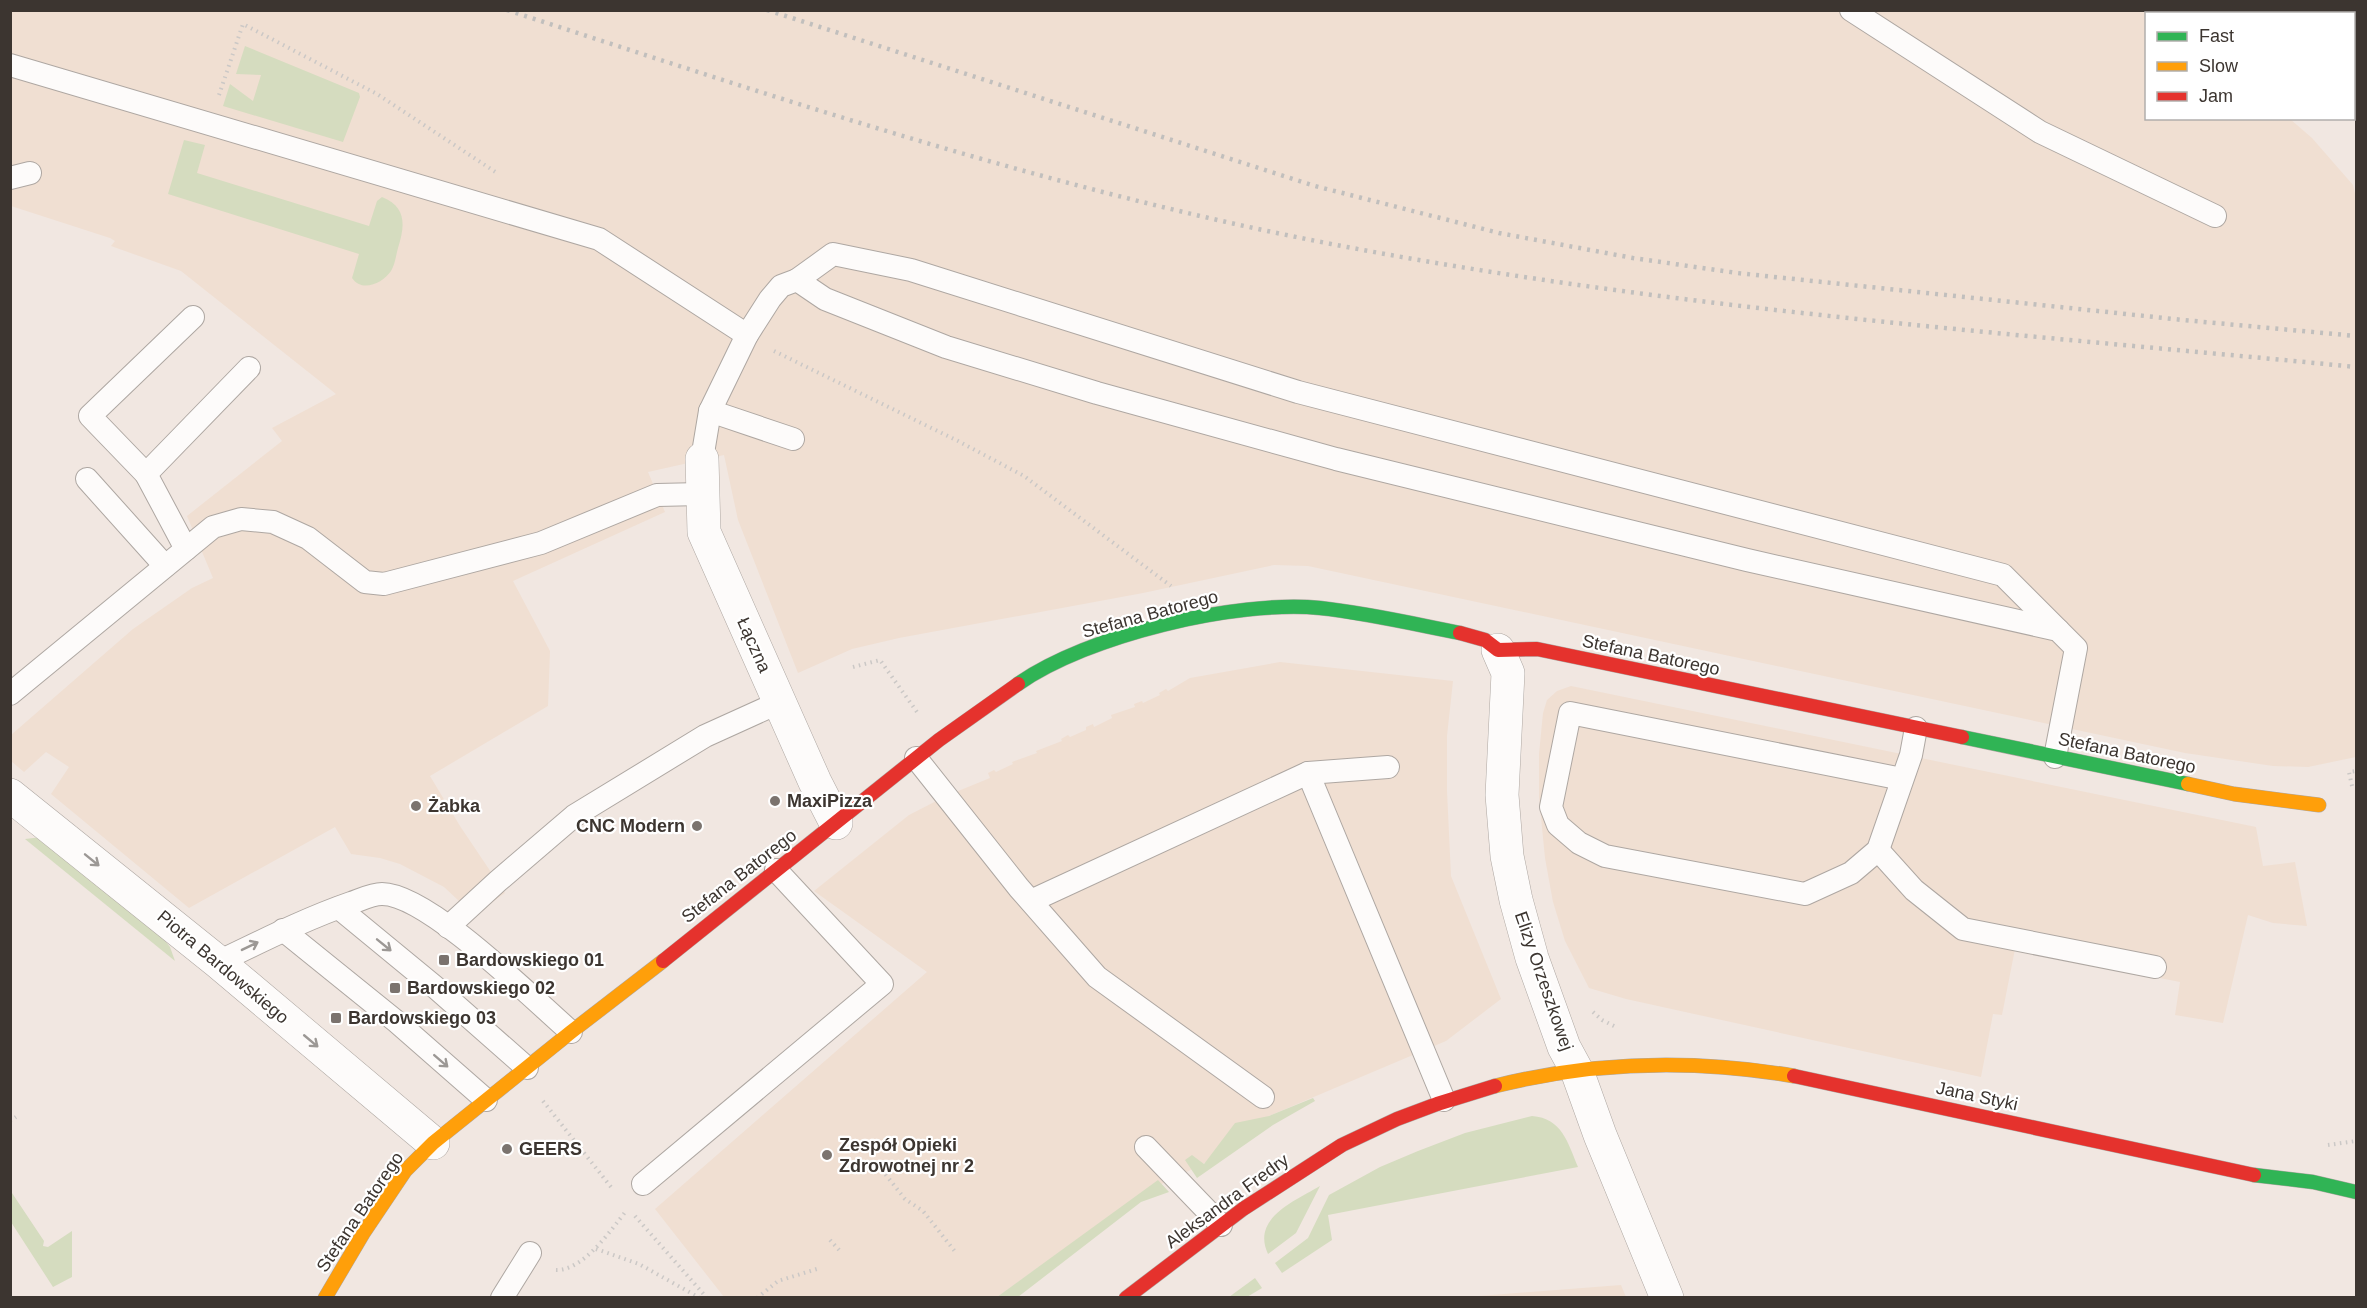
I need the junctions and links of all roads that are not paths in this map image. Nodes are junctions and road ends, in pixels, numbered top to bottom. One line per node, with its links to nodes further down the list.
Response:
1 (1851, 10): 3 (lane)
2 (10, 65): 6 (lane)
3 (2215, 216)
4 (797, 279): 6 (lane); 16 (lane); 16 (lane)
5 (193, 317): 11 (lane)
6 (747, 335): 8 (lane)
7 (249, 368): 11 (lane)
8 (710, 411): 9 (lane); 10 (lane)
9 (793, 439)
10 (702, 459): 13 (street, Łączna)
11 (146, 474): 14 (lane)
12 (87, 479): 15 (lane)
13 (701, 494): 14 (lane); 19 (street, Łączna)
14 (186, 549): 15 (lane)
15 (165, 566): 18 (lane)
16 (2058, 630): 21 (lane)
17 (1498, 650): 20 (street, Stefana Batorego); 22 (street, Stefana Batorego); 40 (street, Elizy Orzeszkowej)
18 (10, 693)
19 (780, 702): 28 (street, Łączna); 33 (lane)
20 (1916, 728): 21 (street, Stefana Batorego); 25 (lane)
21 (2055, 757): 27 (street, Stefana Batorego)
22 (916, 758): 28 (street, Stefana Batorego); 31 (lane)
23 (1388, 767): 24 (lane)
24 (1308, 773): 31 (lane); 43 (lane)
25 (1902, 779): 29 (lane); 29 (lane)
26 (10, 795): 35 (street, Piotra Bardowskiego, one-way to 35)
27 (2319, 805)
28 (836, 823): 30 (street, Stefana Batorego)
29 (1878, 850): 36 (lane)
30 (776, 870): 37 (street, Stefana Batorego); 48 (lane)
31 (1031, 901): 41 (lane)
32 (339, 908): 33 (lane); 34 (lane); 39 (lane, one-way to 39)
33 (448, 927): 37 (lane)
34 (283, 930): 35 (lane, one-way to 34); 42 (lane, one-way to 42)
35 (218, 962): 44 (street, Piotra Bardowskiego, one-way to 44)
36 (2155, 967)
37 (571, 1032): 39 (street, Stefana Batorego)
38 (1630, 1065): 40 (street, Aleksandra Fredry); 47 (street, Jana Styki)
39 (527, 1068): 42 (street, Stefana Batorego)
40 (1576, 1071): 43 (street, Aleksandra Fredry); 55 (street, Elizy Orzeszkowej)
41 (1263, 1097)
42 (486, 1100): 44 (street, Stefana Batorego)
43 (1444, 1100): 50 (street, Aleksandra Fredry)
44 (433, 1143): 53 (street, Stefana Batorego)
45 (1146, 1147): 50 (lane)
46 (2346, 1173): 47 (street, Jana Styki)
47 (2313, 1182): 49 (street, Jana Styki)
48 (643, 1184)
49 (2356, 1192)
50 (1221, 1225): 54 (street, Aleksandra Fredry)
51 (525, 1261): 52 (lane)
52 (502, 1297)
53 (325, 1298)
54 (1126, 1298)
55 (1667, 1298)

